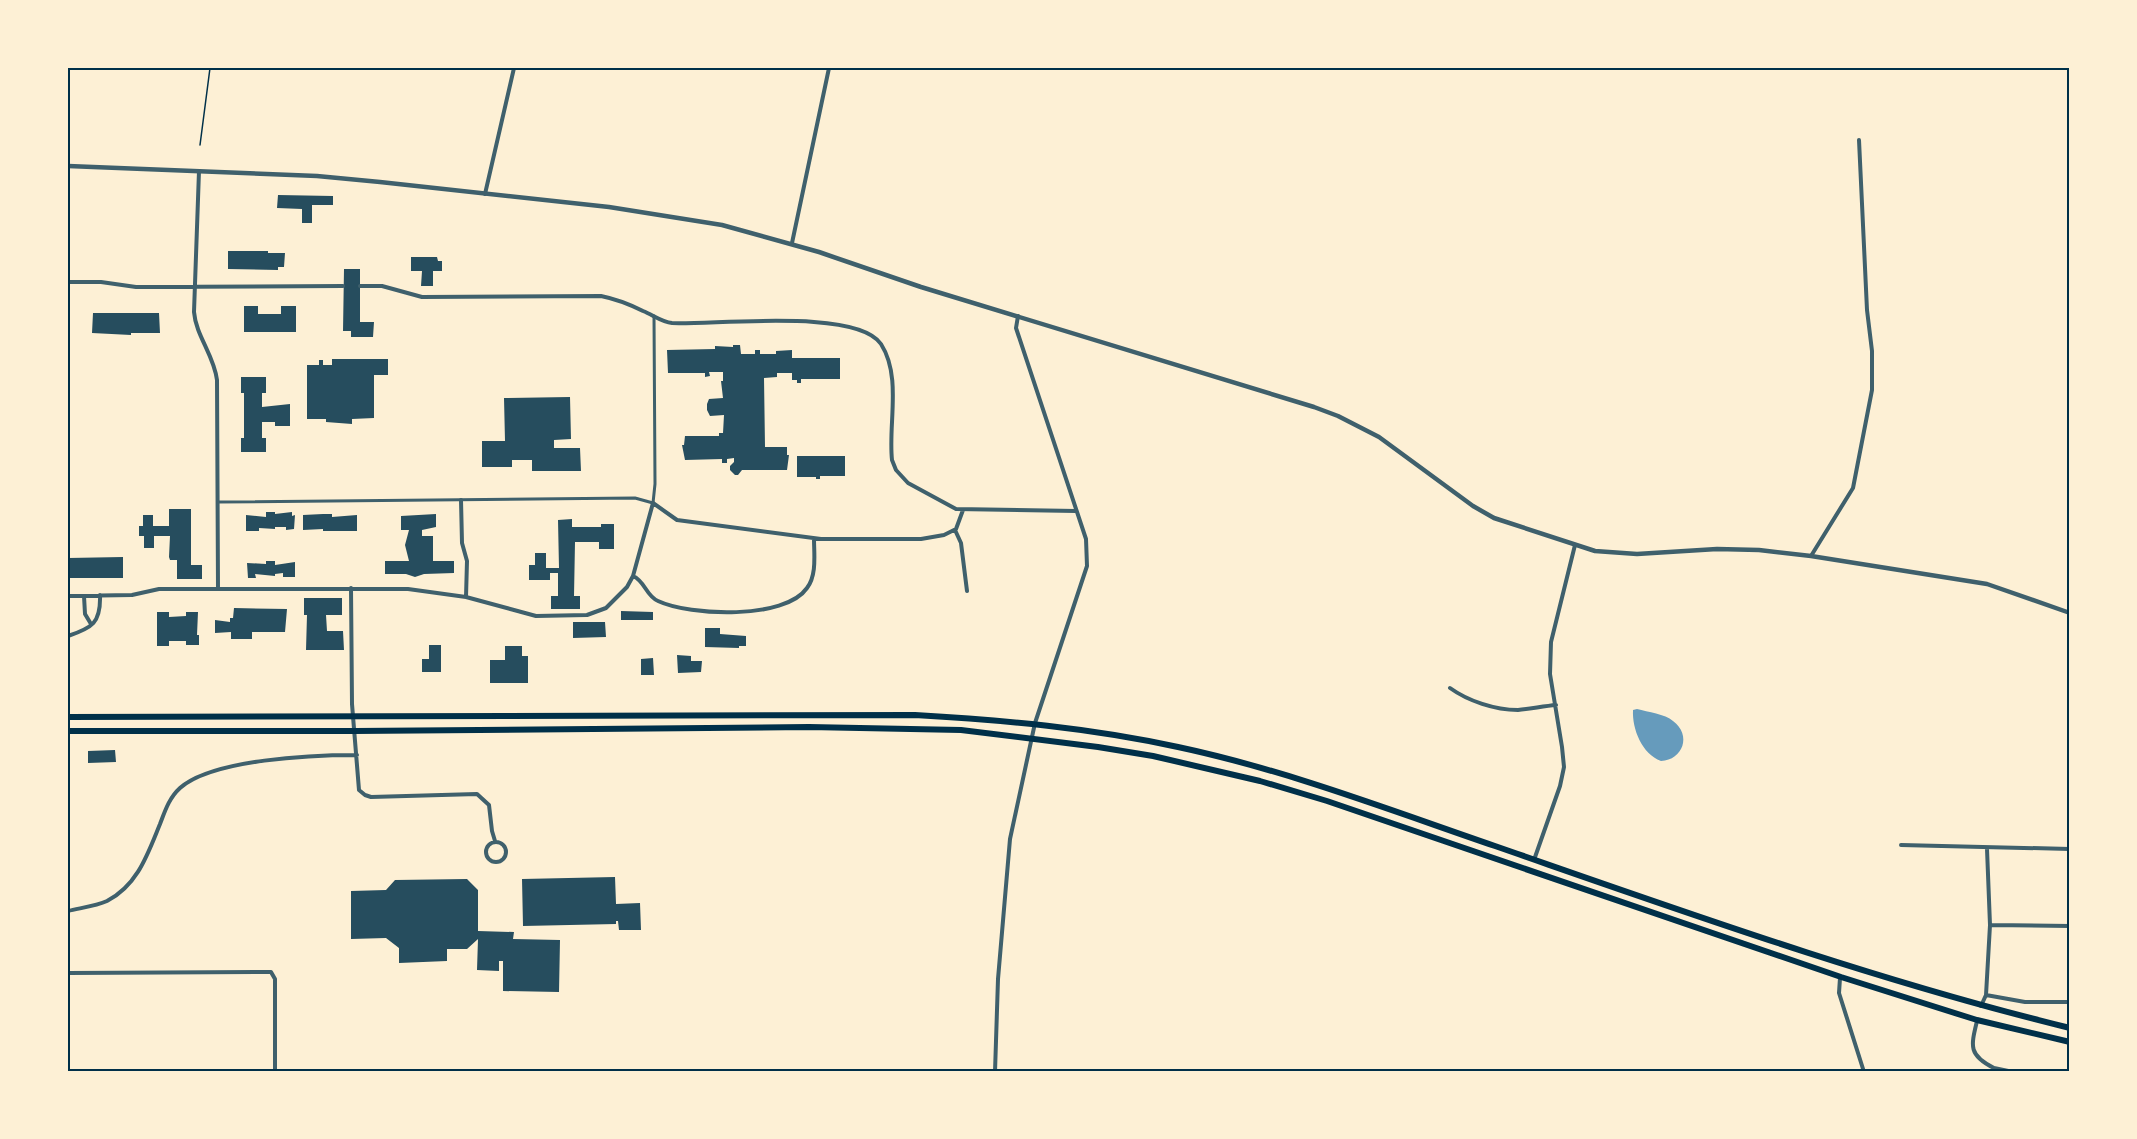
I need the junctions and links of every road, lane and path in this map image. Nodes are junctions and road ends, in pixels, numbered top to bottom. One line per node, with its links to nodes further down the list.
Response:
1 (210, 68): 5 (path)
2 (514, 68): 8 (street)
3 (829, 68): 9 (street)
4 (1858, 140): 24 (street)
5 (200, 145)
6 (68, 166): 7 (street)
7 (199, 171): 8 (street); 12 (street)
8 (485, 194): 9 (street)
9 (792, 243): 15 (street)
10 (68, 282): 12 (street)
11 (360, 285): 14 (street)
12 (195, 286): 13 (street); 17 (street)
13 (344, 286)
14 (654, 316): 18 (street); 19 (street)
15 (1018, 316): 20 (street); 23 (street)
16 (461, 500): 17 (street); 18 (street); 32 (street)
17 (218, 502): 27 (street)
18 (653, 503): 22 (street); 25 (street)
19 (963, 510): 20 (street); 21 (street)
20 (1076, 511): 40 (street)
21 (955, 530): 22 (street); 28 (street)
22 (814, 539): 25 (street)
23 (1575, 545): 24 (street); 37 (street)
24 (1811, 556): 33 (street)
25 (633, 576): 32 (street)
26 (351, 588): 27 (street); 32 (street); 39 (street)
27 (218, 589): 31 (street)
28 (968, 591)
29 (68, 596): 30 (street)
30 (84, 596): 31 (street); 34 (street)
31 (100, 596): 34 (street)
32 (466, 597)
33 (2070, 613)
34 (90, 624): 35 (street)
35 (68, 636)
36 (1450, 688): 37 (street)
37 (1556, 705): 49 (street)
38 (68, 717): 39 (highway)
39 (354, 717): 40 (highway); 42 (street)
40 (1035, 723): 43 (street); 49 (highway)
41 (68, 730): 42 (highway)
42 (355, 731): 43 (highway); 44 (street)
43 (1031, 739): 54 (highway); 63 (street)
44 (357, 755): 45 (street); 50 (street)
45 (495, 841): 45 (street)
46 (1901, 846): 47 (street)
47 (1987, 849): 48 (street); 51 (street)
48 (2070, 849)
49 (1534, 860): 57 (highway)
50 (68, 911)
51 (1990, 925): 52 (street); 55 (street)
52 (2070, 926)
53 (68, 973): 62 (street)
54 (1840, 977): 58 (highway); 64 (street)
55 (1986, 995): 56 (street); 57 (street)
56 (2070, 1002)
57 (1981, 1006): 59 (highway)
58 (1977, 1020): 60 (highway); 61 (street)
59 (2070, 1028)
60 (2070, 1042)
61 (1994, 1070): 65 (street)
62 (275, 1071)
63 (995, 1071)
64 (1864, 1071)
65 (2013, 1071)

